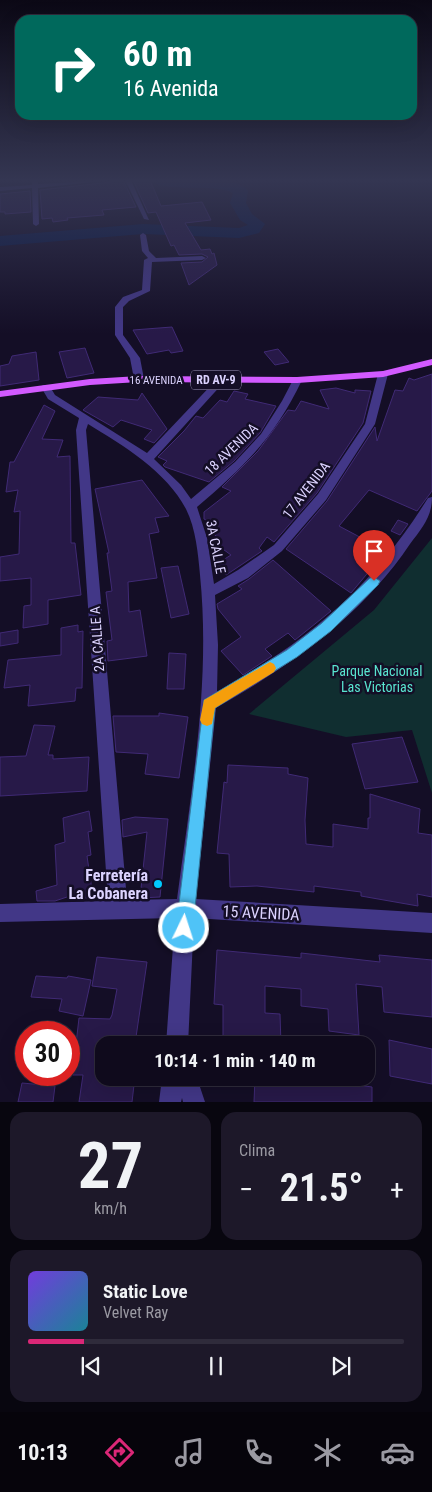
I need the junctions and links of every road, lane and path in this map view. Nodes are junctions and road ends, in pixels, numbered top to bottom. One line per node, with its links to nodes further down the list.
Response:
1 (143, 236): 3 (street)
2 (202, 258): 3 (street)
3 (153, 259): 6 (street)
4 (432, 362): 5 (main road, 16 AVENIDA / RD AV-9)
5 (383, 374): 8 (main road, 16 AVENIDA / RD AV-9); 15 (street, 17 AVENIDA)
6 (139, 380): 7 (main road, 16 AVENIDA / RD AV-9); 9 (main road, 16 AVENIDA / RD AV-9)
7 (221, 380): 8 (main road, 16 AVENIDA / RD AV-9); 12 (street)
8 (297, 380): 14 (street, 18 AVENIDA)
9 (46, 387): 10 (main road, 16 AVENIDA / RD AV-9); 11 (street)
10 (0, 394)
11 (84, 418): 12 (street, 3A CALLE); 18 (street, 2A CALLE A)
12 (148, 460): 14 (street, 3A CALLE)
13 (432, 501): 16 (street)
14 (190, 506): 15 (street, 3A CALLE)
15 (210, 592): 16 (street, 3A CALLE)
16 (208, 704): 17 (street, 3A CALLE)
17 (186, 908): 18 (street, 15 AVENIDA); 20 (street, 15 AVENIDA); 21 (street, 3A CALLE)
18 (118, 910): 19 (street, 15 AVENIDA)
19 (0, 913)
20 (432, 923)
21 (178, 1036)
22 (172, 1086): 24 (street)
23 (189, 1086): 25 (street)
24 (170, 1102)
25 (194, 1102)

